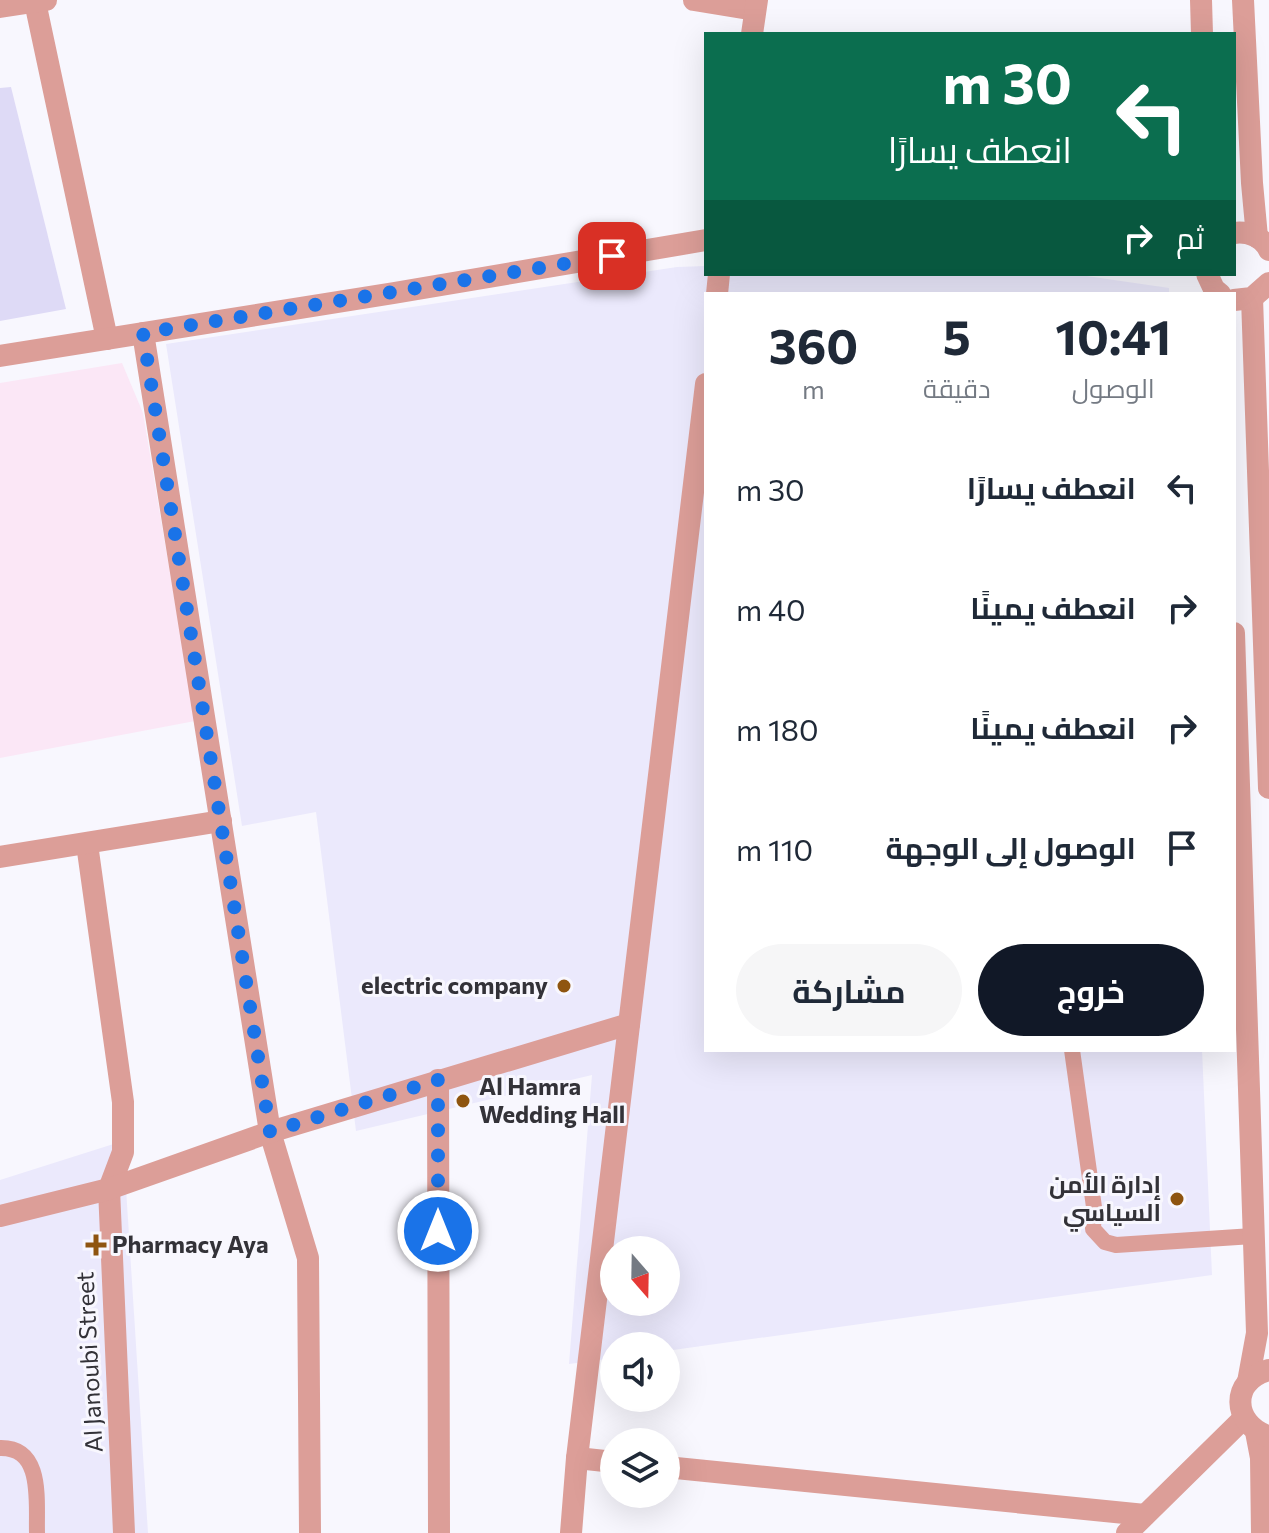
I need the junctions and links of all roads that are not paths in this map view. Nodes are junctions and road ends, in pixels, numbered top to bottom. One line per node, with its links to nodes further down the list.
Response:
1 (694, 0): 5 (street)
2 (1201, 0): 8 (street)
3 (1243, 0): 11 (street)
4 (40, 1): 6 (street); 14 (street)
5 (756, 5): 7 (street)
6 (0, 7)
7 (752, 32)
8 (1202, 32)
9 (1236, 233): 11 (street)
10 (704, 240): 13 (street)
11 (1263, 244)
12 (1252, 294): 17 (street)
13 (143, 333): 14 (street); 20 (street)
14 (107, 339): 15 (street)
15 (0, 356)
16 (704, 401): 23 (street)
17 (1267, 674): 19 (street)
18 (1236, 696): 29 (street)
19 (1269, 788)
20 (221, 821): 21 (street); 26 (street)
21 (87, 844): 22 (street); 27 (street)
22 (0, 857)
23 (629, 1024): 25 (street); 34 (street)
24 (1072, 1052): 29 (lane)
25 (438, 1080): 26 (street); 41 (street)
26 (270, 1132): 27 (street); 40 (street)
27 (109, 1189): 28 (street); 39 (street, Al Janoubi Street)
28 (0, 1216)
29 (1253, 1236): 31 (street)
30 (1269, 1370): 31 (street)
31 (1248, 1382): 32 (street)
32 (1256, 1428): 37 (street); 44 (street)
33 (0, 1448): 38 (lane)
34 (577, 1458): 35 (street); 42 (street)
35 (600, 1460)
36 (680, 1468): 37 (street)
37 (1145, 1515): 43 (street)
38 (37, 1533)
39 (124, 1533)
40 (310, 1533)
41 (439, 1533)
42 (571, 1533)
43 (1127, 1533)
44 (1262, 1533)

